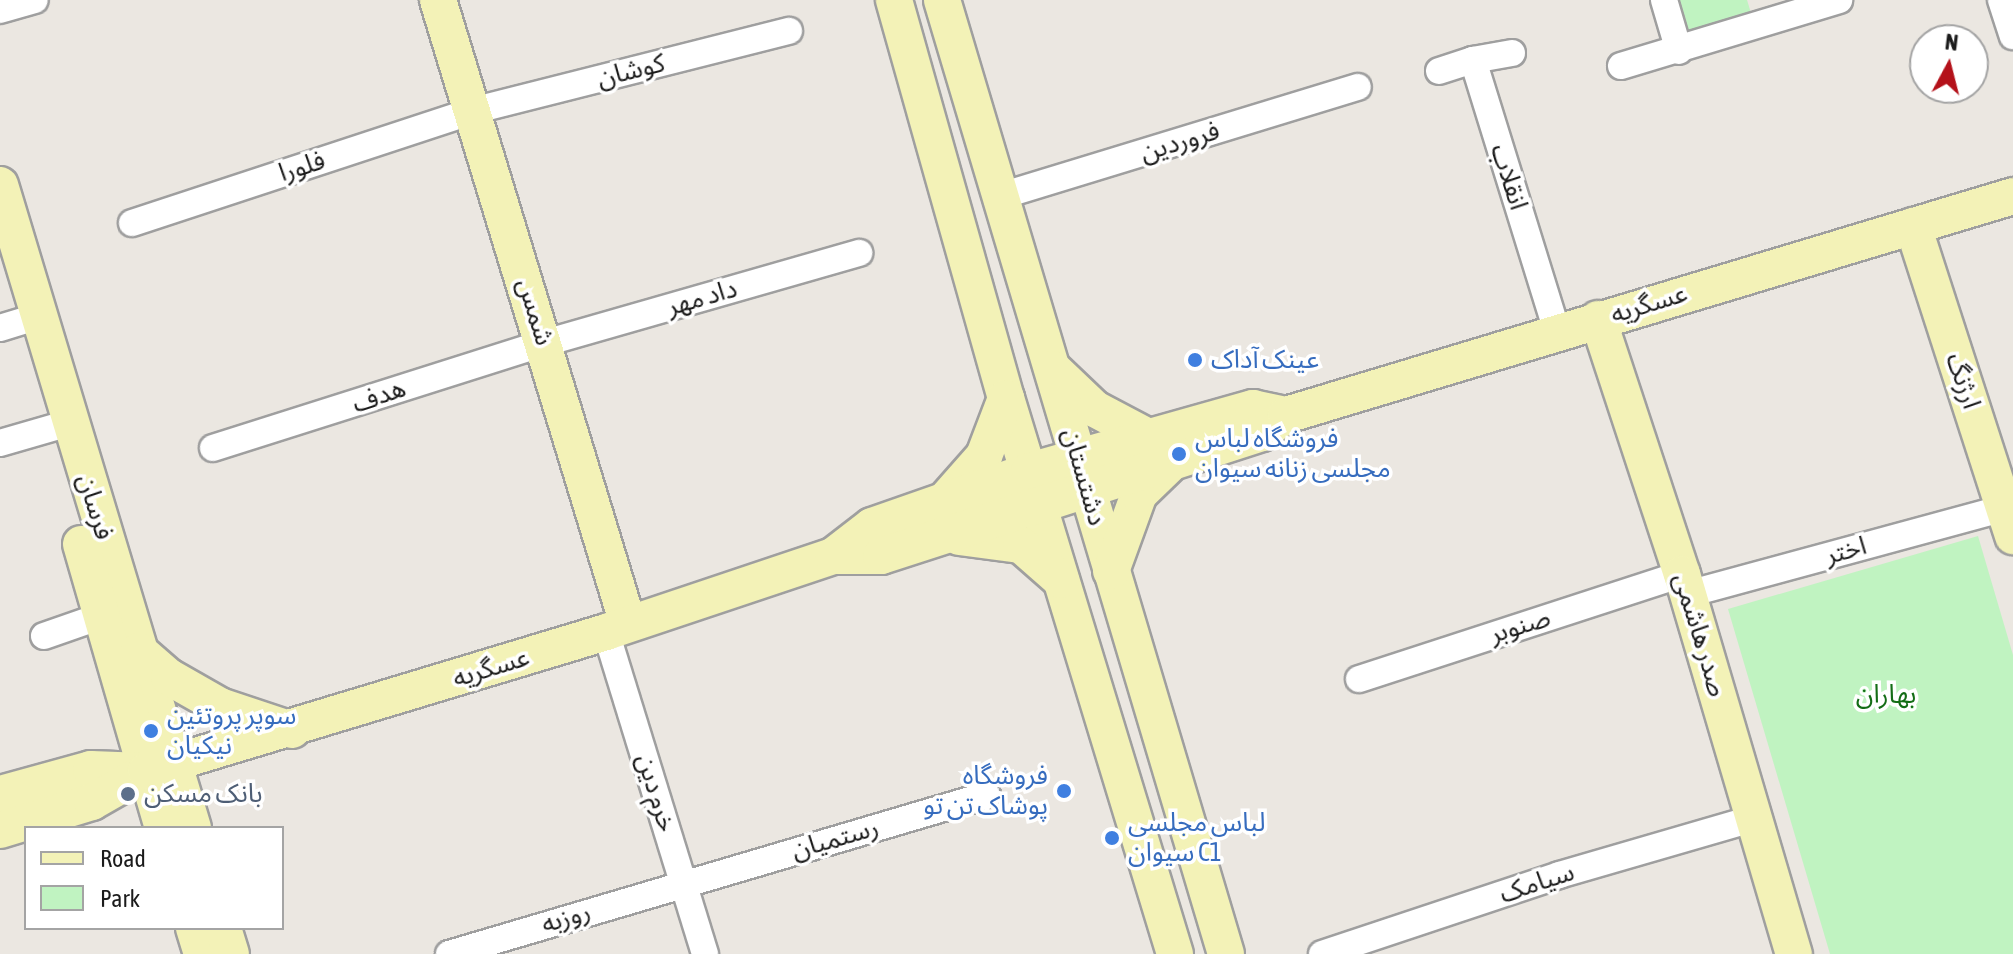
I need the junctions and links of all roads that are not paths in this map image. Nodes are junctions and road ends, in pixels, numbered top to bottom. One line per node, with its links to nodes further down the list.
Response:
1 (35, 0): 8 (street)
2 (438, 0): 18 (street, شمس)
3 (894, 0): 31 (street, دشتستان)
4 (942, 0): 20 (street, دشتستان)
5 (1664, 0): 12 (street)
6 (1839, 0): 9 (street)
7 (2001, 0): 11 (street)
8 (0, 10)
9 (1763, 11): 12 (street)
10 (789, 31): 18 (street, کوشان)
11 (2013, 36)
12 (1679, 51): 15 (street)
13 (1512, 53): 14 (street)
14 (1473, 60): 16 (street); 28 (street, انقلاب)
15 (1621, 66)
16 (1439, 71)
17 (1358, 87): 20 (street, فروردین)
18 (472, 111): 22 (street, فلورا); 29 (street, شمس)
19 (0, 185): 27 (street, فرسان)
20 (1001, 196): 30 (street, دشتستان)
21 (2013, 196): 23 (street, عسگریه)
22 (132, 223)
23 (1913, 226): 26 (street, عسگریه); 41 (street, ارژنگ)
24 (859, 253): 29 (street, داد مهر)
25 (0, 266): 27 (street, فرسان)
26 (1598, 319): 28 (street, عسگریه); 47 (street, صدر هاشمی)
27 (18, 323): 33 (street, فرسان)
28 (1557, 332): 32 (street, عسگریه)
29 (545, 343): 36 (street, هدف); 49 (street, شمس)
30 (1052, 367): 34 (street); 39 (street, دشتستان)
31 (1006, 398): 38 (street, دشتستان); 40 (street)
32 (1286, 415): 34 (street, عسگریه); 37 (street, عسگریه)
33 (58, 426): 35 (street); 48 (street, فرسان); 51 (street, فرسان)
34 (1148, 437): 39 (street, عسگریه)
35 (0, 443)
36 (213, 448)
37 (1174, 462): 39 (street, عسگریه); 45 (street)
38 (1029, 471): 39 (street, عسگریه); 40 (street, عسگریه); 42 (street, دشتستان)
39 (1082, 473): 42 (street, عسگریه); 45 (street, دشتستان)
40 (946, 499): 44 (street, عسگریه)
41 (2007, 502): 47 (street, اختر)
42 (1038, 505): 43 (street, عسگریه); 46 (street, دشتستان)
43 (941, 536): 44 (street, عسگریه); 46 (street)
44 (833, 556): 49 (street, عسگریه)
45 (1111, 573): 69 (street, دشتستان)
46 (1062, 581): 68 (street, دشتستان)
47 (1685, 584): 52 (street, صنوبر); 57 (street, صدر هاشمی)
48 (101, 616): 50 (street); 54 (street, فرسان)
49 (617, 628): 53 (street, عسگریه); 61 (street, خرم دین)
50 (44, 636)
51 (139, 651): 53 (street); 54 (street, فرسان)
52 (1359, 679)
53 (292, 730): 54 (street, عسگریه)
54 (160, 768): 55 (street, عسگریه); 58 (street, فرسان); 59 (street, فرسان); 60 (street, عسگریه)
55 (0, 794)
56 (987, 795): 61 (street, رستمیان)
57 (1755, 818): 70 (street, سیامک); 71 (street, صدر هاشمی)
58 (163, 826)
59 (192, 826)
60 (0, 830)
61 (683, 883): 66 (street, روزبه); 67 (street, خرم دین)
62 (195, 930): 64 (street)
63 (224, 930): 65 (street)
64 (202, 954)
65 (231, 954)
66 (449, 954)
67 (705, 954)
68 (1175, 954)
69 (1226, 954)
70 (1322, 954)
71 (1794, 954)

